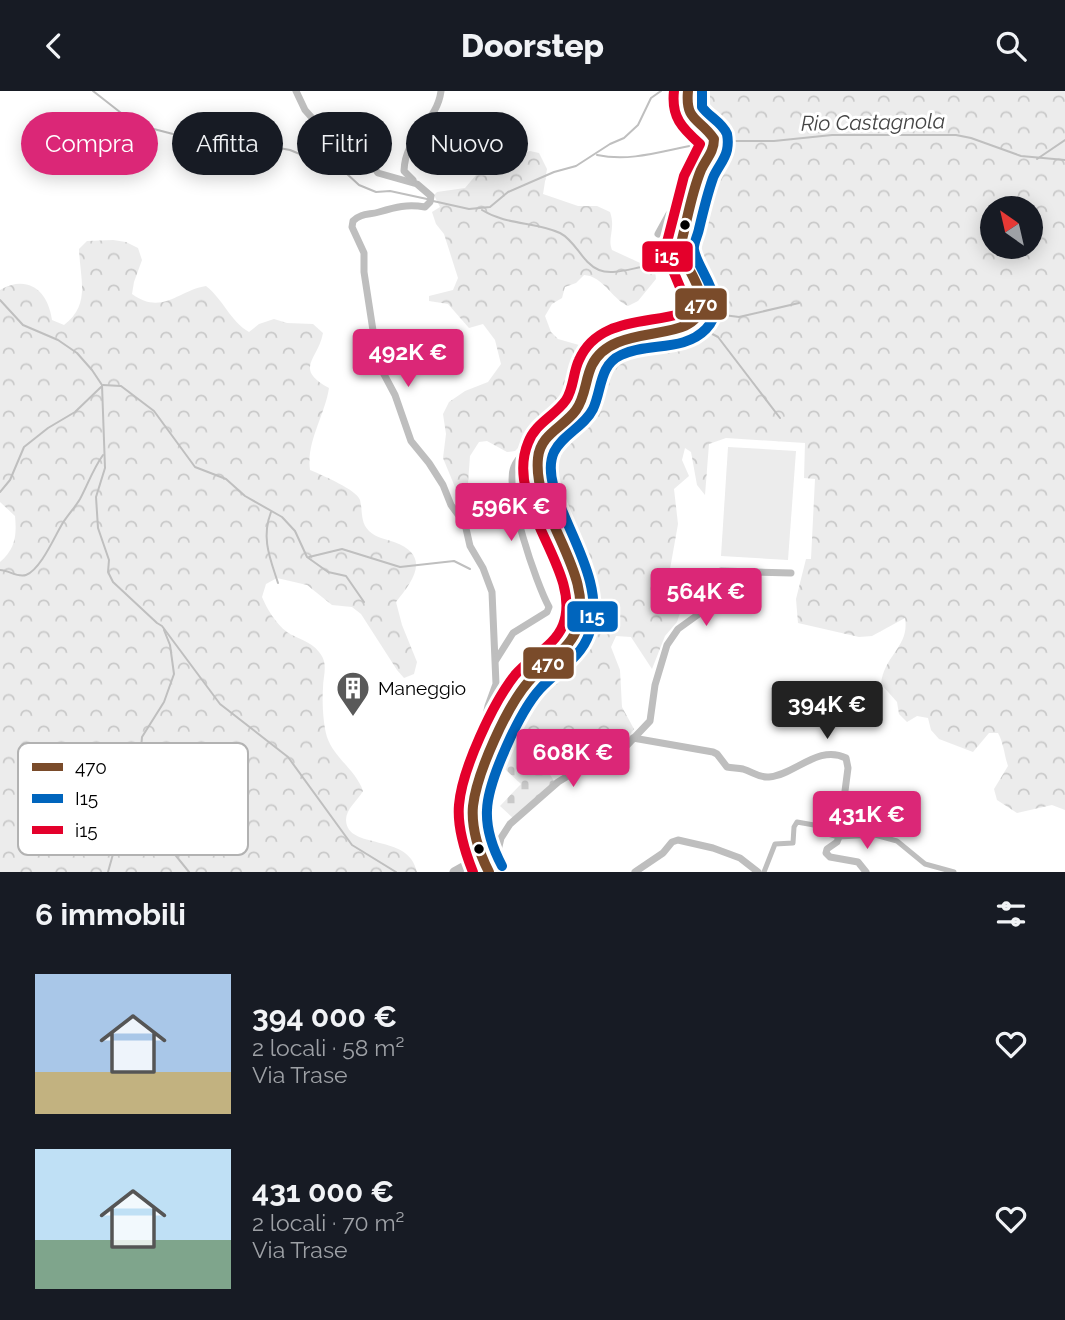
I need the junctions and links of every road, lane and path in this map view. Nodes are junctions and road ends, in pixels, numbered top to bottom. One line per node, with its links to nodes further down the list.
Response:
1 (296, 91): 4 (street)
2 (441, 91): 4 (street)
3 (688, 91): 5 (street)
4 (417, 184): 9 (street)
5 (696, 188): 6 (street); 7 (street)
6 (658, 234)
7 (546, 436): 9 (street); 11 (street)
8 (791, 573): 10 (street)
9 (496, 660): 11 (street)
10 (633, 738): 12 (street); 16 (street)
11 (473, 814): 13 (street)
12 (839, 837): 19 (street); 20 (street); 21 (street)
13 (481, 857): 14 (street); 15 (street)
14 (454, 872)
15 (489, 872)
16 (496, 872)
17 (635, 872): 18 (street)
18 (758, 872)
19 (764, 872)
20 (866, 872)
21 (954, 872)

